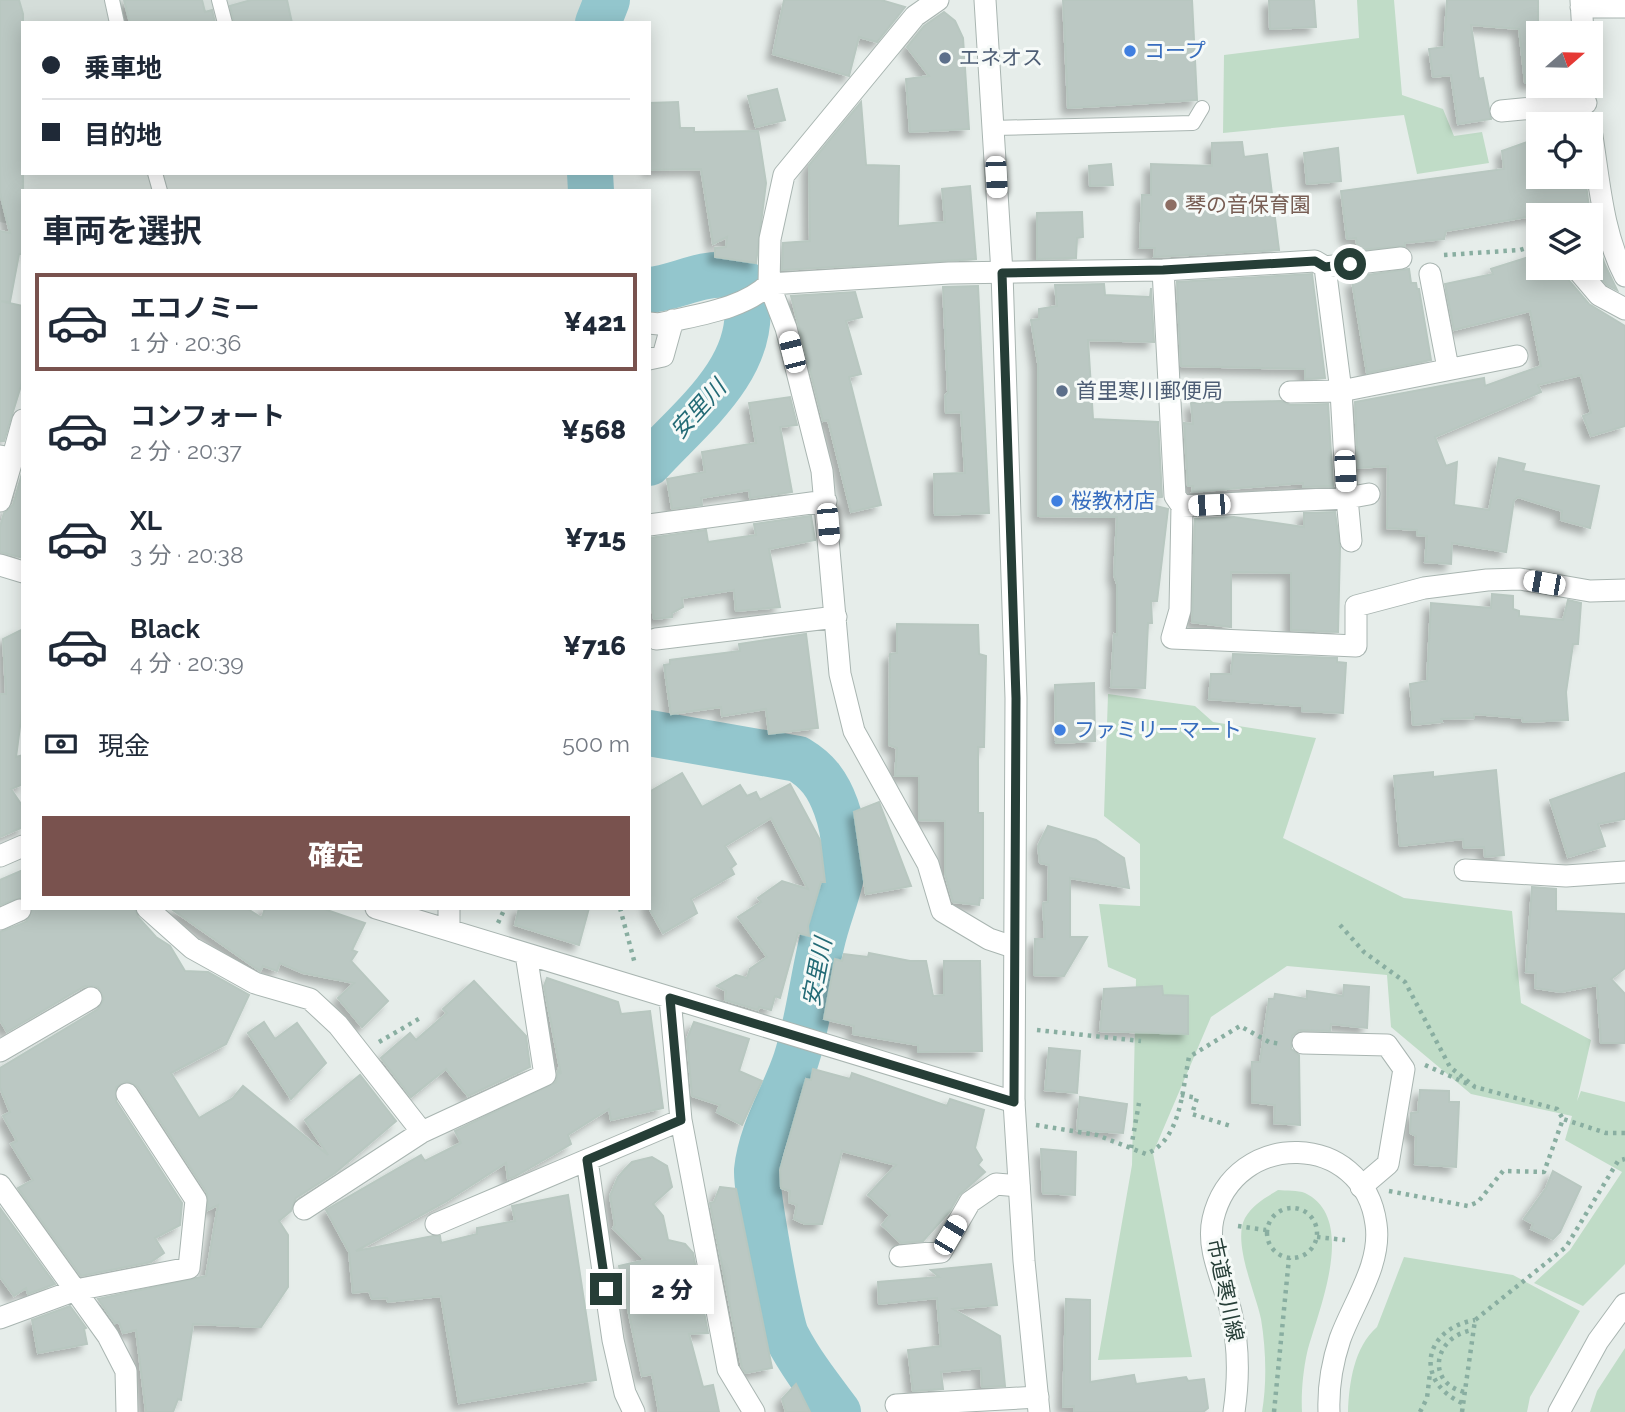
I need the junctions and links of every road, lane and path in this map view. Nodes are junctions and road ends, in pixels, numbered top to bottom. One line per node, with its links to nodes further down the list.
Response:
1 (112, 0): 7 (lane)
2 (219, 0): 8 (lane)
3 (937, 0): 24 (street)
4 (985, 0): 12 (street)
5 (1581, 4): 6 (street)
6 (1625, 7)
7 (117, 21)
8 (224, 21)
9 (1566, 98): 11 (street)
10 (1202, 108): 12 (lane)
11 (1501, 111)
12 (993, 128): 20 (street)
13 (1603, 169): 14 (street)
14 (1615, 208): 22 (street)
15 (1526, 248): 16 (path)
16 (1441, 256)
17 (1401, 258): 18 (street)
18 (1325, 267): 19 (street); 31 (street)
19 (1163, 270): 20 (street); 39 (street)
20 (1002, 273): 24 (street); 59 (street)
21 (1430, 274): 30 (street)
22 (1625, 276)
23 (1586, 280): 25 (street)
24 (763, 290): 26 (street); 38 (street)
25 (1625, 309)
26 (673, 320): 27 (street); 29 (street)
27 (651, 323)
28 (1517, 356): 30 (street)
29 (651, 359)
30 (1448, 368): 31 (street)
31 (1341, 391): 32 (street); 36 (street)
32 (1290, 392)
33 (21, 424): 34 (street)
34 (6, 458): 37 (street)
35 (1369, 495): 36 (street)
36 (1347, 498): 39 (street); 41 (street)
37 (0, 501)
38 (826, 501): 40 (street); 45 (street)
39 (1182, 506): 44 (street)
40 (651, 525)
41 (1351, 541)
42 (0, 565): 43 (street)
43 (21, 571)
44 (1625, 590)
45 (836, 617): 46 (street); 59 (street)
46 (656, 639)
47 (21, 847): 48 (street)
48 (0, 856)
49 (1465, 870): 50 (street)
50 (1625, 872)
51 (20, 910): 56 (street)
52 (149, 910): 69 (street)
53 (383, 910): 58 (street)
54 (449, 910): 58 (street)
55 (621, 910): 61 (path)
56 (0, 919)
57 (1340, 925): 71 (path)
58 (449, 930): 60 (street)
59 (1013, 947): 74 (street)
60 (526, 954): 63 (street); 80 (street)
61 (637, 975)
62 (91, 998): 68 (street)
63 (670, 998): 74 (street); 77 (street)
64 (422, 1017): 69 (path)
65 (1032, 1030): 66 (path)
66 (1141, 1041)
67 (1303, 1043): 70 (street); 73 (path)
68 (0, 1051)
69 (360, 1054): 80 (street)
70 (1404, 1069): 71 (path); 85 (street)
71 (1475, 1087): 76 (path)
72 (127, 1094): 96 (street)
73 (1181, 1095): 79 (path); 82 (path)
74 (1014, 1102): 87 (street)
75 (1139, 1103): 82 (path)
76 (1563, 1119): 81 (path); 85 (path)
77 (681, 1120): 84 (street); 108 (street)
78 (1035, 1125): 82 (path)
79 (1231, 1126)
80 (422, 1132): 88 (street)
81 (1625, 1133)
82 (1131, 1148)
83 (1625, 1159): 99 (path)
84 (587, 1160): 89 (street); 107 (street)
85 (1368, 1182): 109 (street, 市道寒川線); 111 (street, 市道寒川線)
86 (0, 1185): 96 (street)
87 (1019, 1186): 94 (street); 104 (street)
88 (304, 1209)
89 (436, 1224)
90 (1238, 1226): 91 (path)
91 (1266, 1230): 92 (path); 95 (path)
92 (1317, 1237): 93 (path); 95 (path)
93 (1345, 1240)
94 (900, 1256)
95 (1289, 1258): 110 (path)
96 (76, 1290): 98 (street); 106 (street)
97 (1625, 1304): 114 (street)
98 (0, 1318)
99 (1475, 1320): 100 (path); 101 (path)
100 (1473, 1330): 102 (path); 102 (path)
101 (1430, 1369): 103 (path); 112 (path)
102 (1464, 1392): 103 (path)
103 (1462, 1403): 113 (path)
104 (1038, 1404): 105 (street)
105 (896, 1405)
106 (127, 1412)
107 (634, 1412)
108 (754, 1412)
109 (1234, 1412)
110 (1274, 1412)
111 (1329, 1412)
112 (1420, 1412)
113 (1462, 1412)
114 (1559, 1412)

